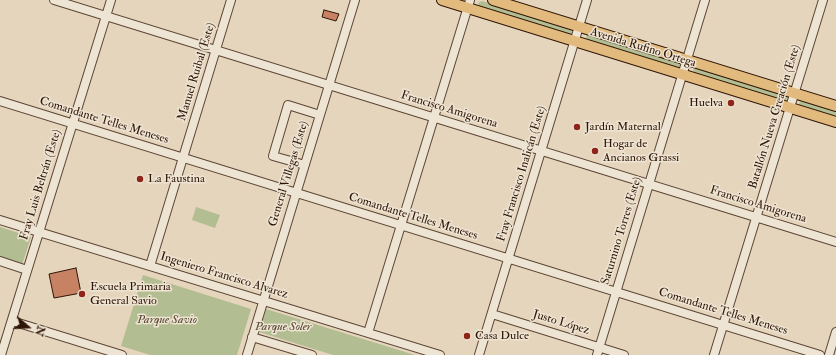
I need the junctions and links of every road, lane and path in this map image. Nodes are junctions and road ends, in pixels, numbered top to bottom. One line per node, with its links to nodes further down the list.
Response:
1 (54, 0): 11 (street, Francisco Amigorena)
2 (111, 0): 11 (street, Fray Luis Beltrán (Este))
3 (231, 0): 14 (street, Manuel Ruibal (Este))
4 (355, 0): 17 (street, General Villegas (Este))
5 (442, 0): 10 (main road, Avenida Rufino Ortega)
6 (493, 0): 12 (main road, Avenida Rufino Ortega)
7 (587, 0): 12 (street, Fray Francisco Inalicán (Este))
8 (705, 0): 15 (street, Saturnino Torres (Este))
9 (823, 0): 18 (street, Batallón Nueva Creación (Este))
10 (469, 4): 13 (main road, Avenida Rufino Ortega); 23 (street)
11 (106, 16): 14 (street, Francisco Amigorena); 25 (street, Fray Luis Beltrán (Este))
12 (579, 27): 13 (street, Fray Francisco Inalicán (Este)); 15 (main road, Avenida Rufino Ortega)
13 (575, 41): 16 (main road, Avenida Rufino Ortega); 26 (street, Fray Francisco Inalicán (Este))
14 (216, 50): 17 (street, Francisco Amigorena); 27 (street, Manuel Ruibal (Este))
15 (687, 60): 16 (street, Saturnino Torres (Este)); 18 (main road, Avenida Rufino Ortega)
16 (682, 74): 21 (main road, Avenida Rufino Ortega); 29 (street, Saturnino Torres (Este))
17 (329, 85): 22 (street, General Villegas (Este)); 23 (street, Francisco Amigorena)
18 (794, 93): 20 (main road, Avenida Rufino Ortega); 21 (street, Batallón Nueva Creación (Este))
19 (0, 101): 25 (street, Comandante Telles Meneses)
20 (836, 106)
21 (790, 108): 24 (main road, Avenida Rufino Ortega); 31 (street, Batallón Nueva Creación (Este))
22 (320, 115): 28 (street, General Villegas (Este)); 28 (street)
23 (434, 118): 26 (street, Francisco Amigorena); 33 (street)
24 (836, 122)
25 (72, 124): 27 (street, Comandante Telles Meneses); 34 (street, Fray Luis Beltrán (Este))
26 (541, 151): 29 (street, Francisco Amigorena); 36 (street, Fray Francisco Inalicán (Este))
27 (183, 158): 30 (street, Comandante Telles Meneses); 38 (street, Manuel Ruibal (Este))
28 (305, 165): 30 (street, General Villegas (Este))
29 (649, 184): 31 (street, Francisco Amigorena); 40 (street, Saturnino Torres (Este))
30 (296, 193): 33 (street, Comandante Telles Meneses); 41 (street, General Villegas (Este))
31 (756, 217): 35 (street, Francisco Amigorena); 44 (street, Batallón Nueva Creación (Este))
32 (0, 220): 34 (street, Ingeniero Francisco Alvarez)
33 (401, 226): 36 (street, Comandante Telles Meneses); 46 (street)
34 (39, 232): 38 (street, Ingeniero Francisco Alvarez); 39 (street, Fray Luis Beltrán (Este))
35 (836, 242)
36 (509, 259): 40 (street, Comandante Telles Meneses); 42 (street, Fray Francisco Inalicán (Este))
37 (0, 261): 39 (street)
38 (150, 266): 41 (street, Ingeniero Francisco Alvarez)
39 (27, 270): 43 (street, Fray Luis Beltrán (Este))
40 (616, 292): 44 (street, Comandante Telles Meneses); 48 (street, Saturnino Torres (Este))
41 (263, 301): 46 (street, Ingeniero Francisco Alvarez); 47 (street, General Villegas (Este))
42 (492, 314): 48 (street, Justo López); 54 (street, Fray Francisco Inalicán (Este))
43 (12, 321): 49 (street, Fray Luis Beltrán (Este)); 50 (street)
44 (723, 325): 56 (street, Batallón Nueva Creación (Este)); 57 (street, Comandante Telles Meneses)
45 (836, 332): 58 (street)
46 (368, 333): 53 (street, Ingeniero Francisco Alvarez)
47 (252, 337): 51 (street, General Villegas (Este)); 52 (street)
48 (598, 351): 55 (street, Justo López)
49 (1, 354)
50 (122, 355)
51 (247, 355)
52 (312, 355)
53 (440, 355)
54 (479, 355)
55 (624, 355)
56 (714, 355)
57 (820, 355)
58 (829, 355)

